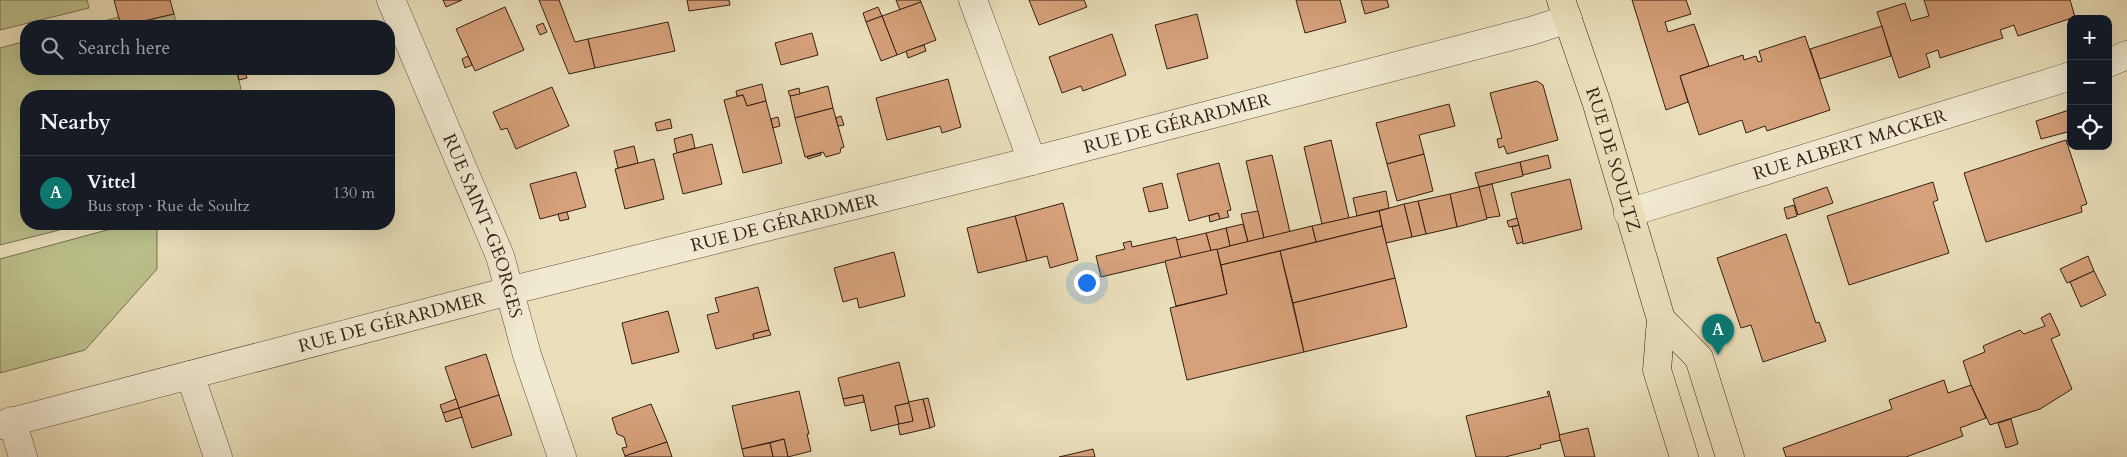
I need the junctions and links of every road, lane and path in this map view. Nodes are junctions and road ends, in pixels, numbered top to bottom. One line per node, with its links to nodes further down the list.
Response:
1 (390, 0): 9 (street, RUE SAINT-GEORGES)
2 (973, 0): 7 (street)
3 (1564, 10): 7 (street, RUE DE GÉRARDMER); 8 (main road, RUE DE SOULTZ)
4 (2127, 55): 5 (street)
5 (2112, 61)
6 (2067, 77): 8 (street, RUE ALBERT MACKER)
7 (1032, 161): 9 (street, RUE DE GÉRARDMER)
8 (1628, 213): 10 (main road, RUE DE SOULTZ)
9 (509, 291): 11 (street, RUE DE GÉRARDMER); 15 (street, RUE SAINT-GEORGES)
10 (1661, 319): 16 (main road, RUE DE SOULTZ); 17 (main road, RUE DE SOULTZ)
11 (190, 375): 12 (street, RUE DE GÉRARDMER); 14 (street)
12 (6, 423): 13 (street)
13 (23, 457)
14 (218, 457)
15 (562, 457)
16 (1684, 457)
17 (1730, 457)

